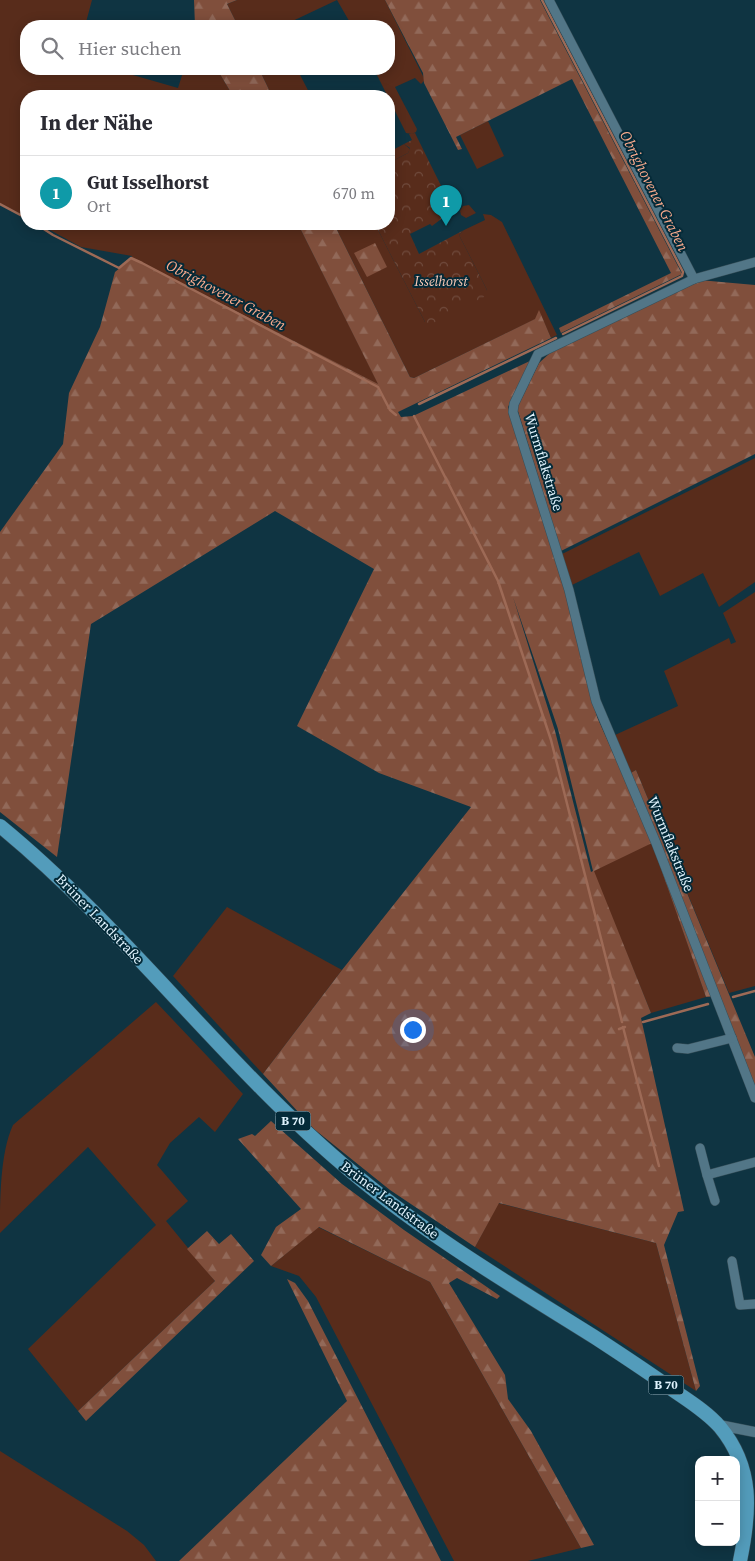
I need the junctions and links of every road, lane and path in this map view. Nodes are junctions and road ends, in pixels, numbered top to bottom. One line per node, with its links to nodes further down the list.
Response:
1 (549, 0): 3 (street)
2 (755, 262): 3 (street, Wurmflakstraße)
3 (694, 279): 5 (street, Wurmflakstraße)
4 (0, 826): 14 (main road, Brüner Landstraße / B 70)
5 (732, 1038): 6 (street); 7 (street, Wurmflakstraße)
6 (678, 1048)
7 (755, 1098)
8 (700, 1148): 10 (street)
9 (755, 1162): 10 (street)
10 (708, 1175): 11 (street)
11 (714, 1201)
12 (732, 1261): 13 (street)
13 (755, 1304)
14 (718, 1425): 15 (street); 16 (main road, Brüner Landstraße / B 70)
15 (755, 1432): 16 (street)
16 (731, 1442): 17 (main road, Brüner Landstraße / B 70)
17 (752, 1497): 18 (main road, Brüner Landstraße / B 70)
18 (740, 1561)

